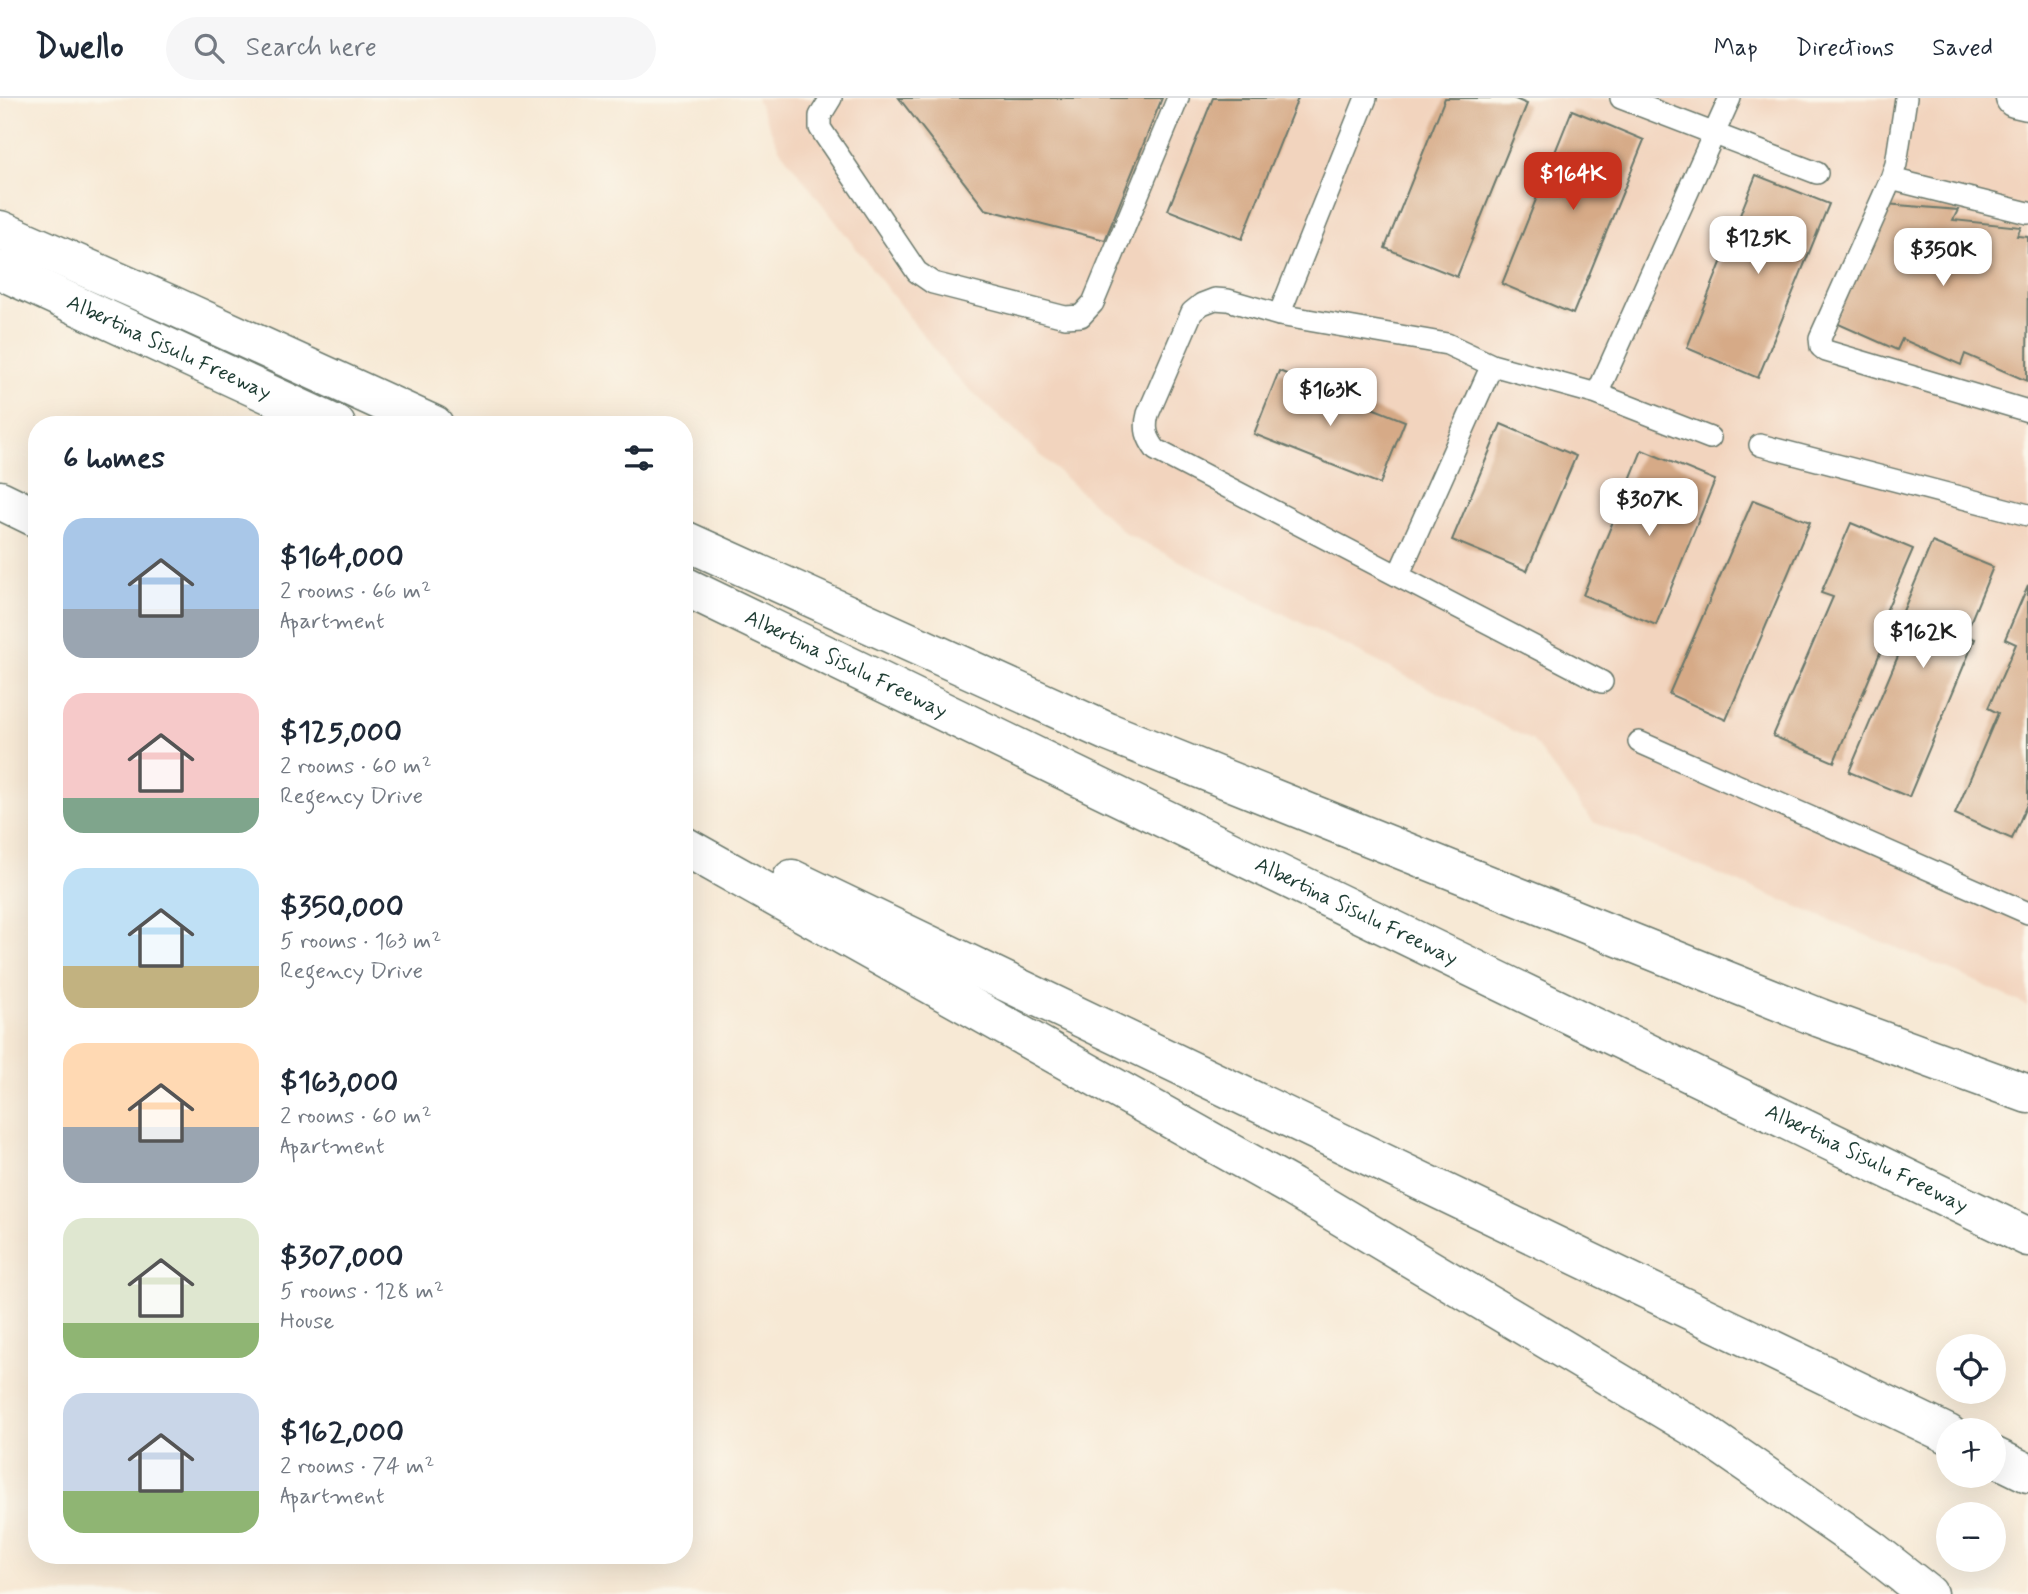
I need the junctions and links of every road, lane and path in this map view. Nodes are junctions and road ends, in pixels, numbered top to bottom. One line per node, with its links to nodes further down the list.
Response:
1 (831, 98): 2 (lane)
2 (1178, 98)
3 (1366, 98): 15 (lane)
4 (1622, 98): 9 (lane)
5 (1730, 98): 9 (lane)
6 (1906, 98): 11 (lane)
7 (2015, 98): 8 (main road)
8 (2028, 101)
9 (1714, 133): 10 (lane); 17 (lane)
10 (1817, 173)
11 (1891, 179): 12 (lane); 18 (lane)
12 (2028, 213)
13 (0, 230): 20 (main road)
14 (0, 270): 19 (main road, Albertina Sisulu Freeway)
15 (1279, 315): 16 (lane); 27 (lane)
16 (1492, 365): 17 (lane); 27 (lane)
17 (1597, 394): 21 (lane)
18 (2028, 411)
19 (316, 416)
20 (414, 416)
21 (1710, 438)
22 (1760, 445): 25 (lane)
23 (0, 500): 24 (main road)
24 (28, 514)
25 (2028, 515)
26 (693, 544): 34 (main road)
27 (1398, 576): 29 (lane)
28 (693, 590): 35 (main road, Albertina Sisulu Freeway)
29 (1602, 682)
30 (1639, 742): 33 (lane)
31 (693, 832): 36 (main road)
32 (693, 851): 39 (main road)
33 (2028, 913)
34 (2028, 1094)
35 (2028, 1237)
36 (1936, 1428)
37 (2006, 1462): 38 (main road)
38 (2028, 1473)
39 (1928, 1594)

